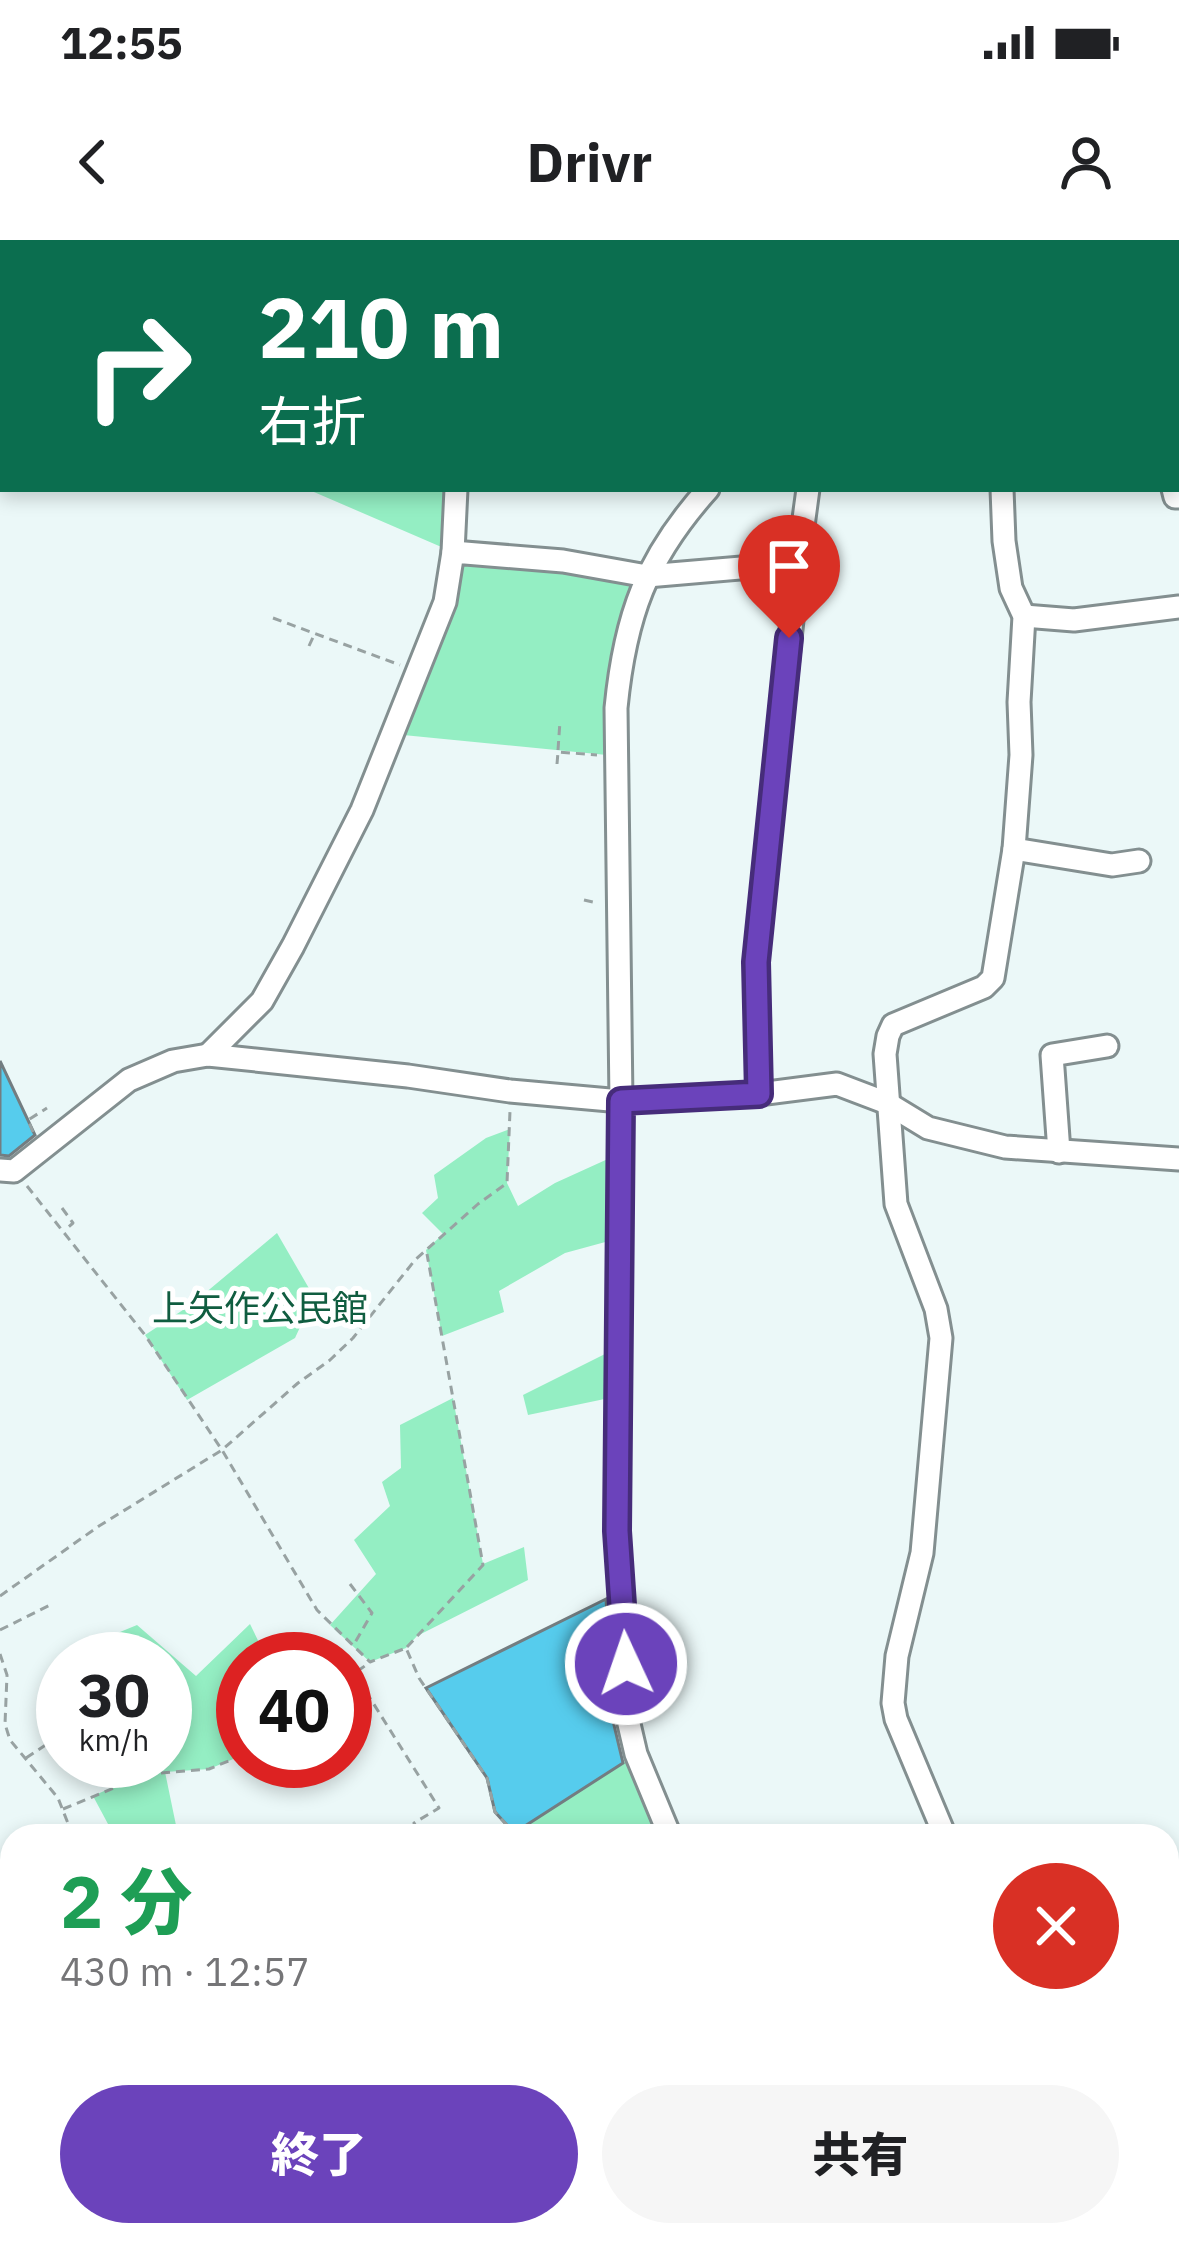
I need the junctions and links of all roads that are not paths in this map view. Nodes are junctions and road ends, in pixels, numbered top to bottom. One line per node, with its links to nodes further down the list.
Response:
1 (456, 492): 5 (street)
2 (705, 492): 7 (street)
3 (808, 492): 6 (street)
4 (1002, 492): 9 (street)
5 (453, 552): 7 (street); 13 (street)
6 (798, 563): 7 (street); 14 (street)
7 (646, 576): 15 (street)
8 (1179, 608): 9 (street)
9 (1024, 616): 10 (street)
10 (1014, 849): 11 (street); 16 (street)
11 (1139, 861)
12 (1108, 1046): 17 (street)
13 (208, 1055): 15 (street); 19 (street)
14 (759, 1094): 15 (street); 16 (street)
15 (621, 1101): 20 (street)
16 (887, 1103): 17 (street); 21 (street)
17 (1059, 1152): 18 (street)
18 (1179, 1159)
19 (7, 1170)
20 (665, 1824)
21 (940, 1824)

